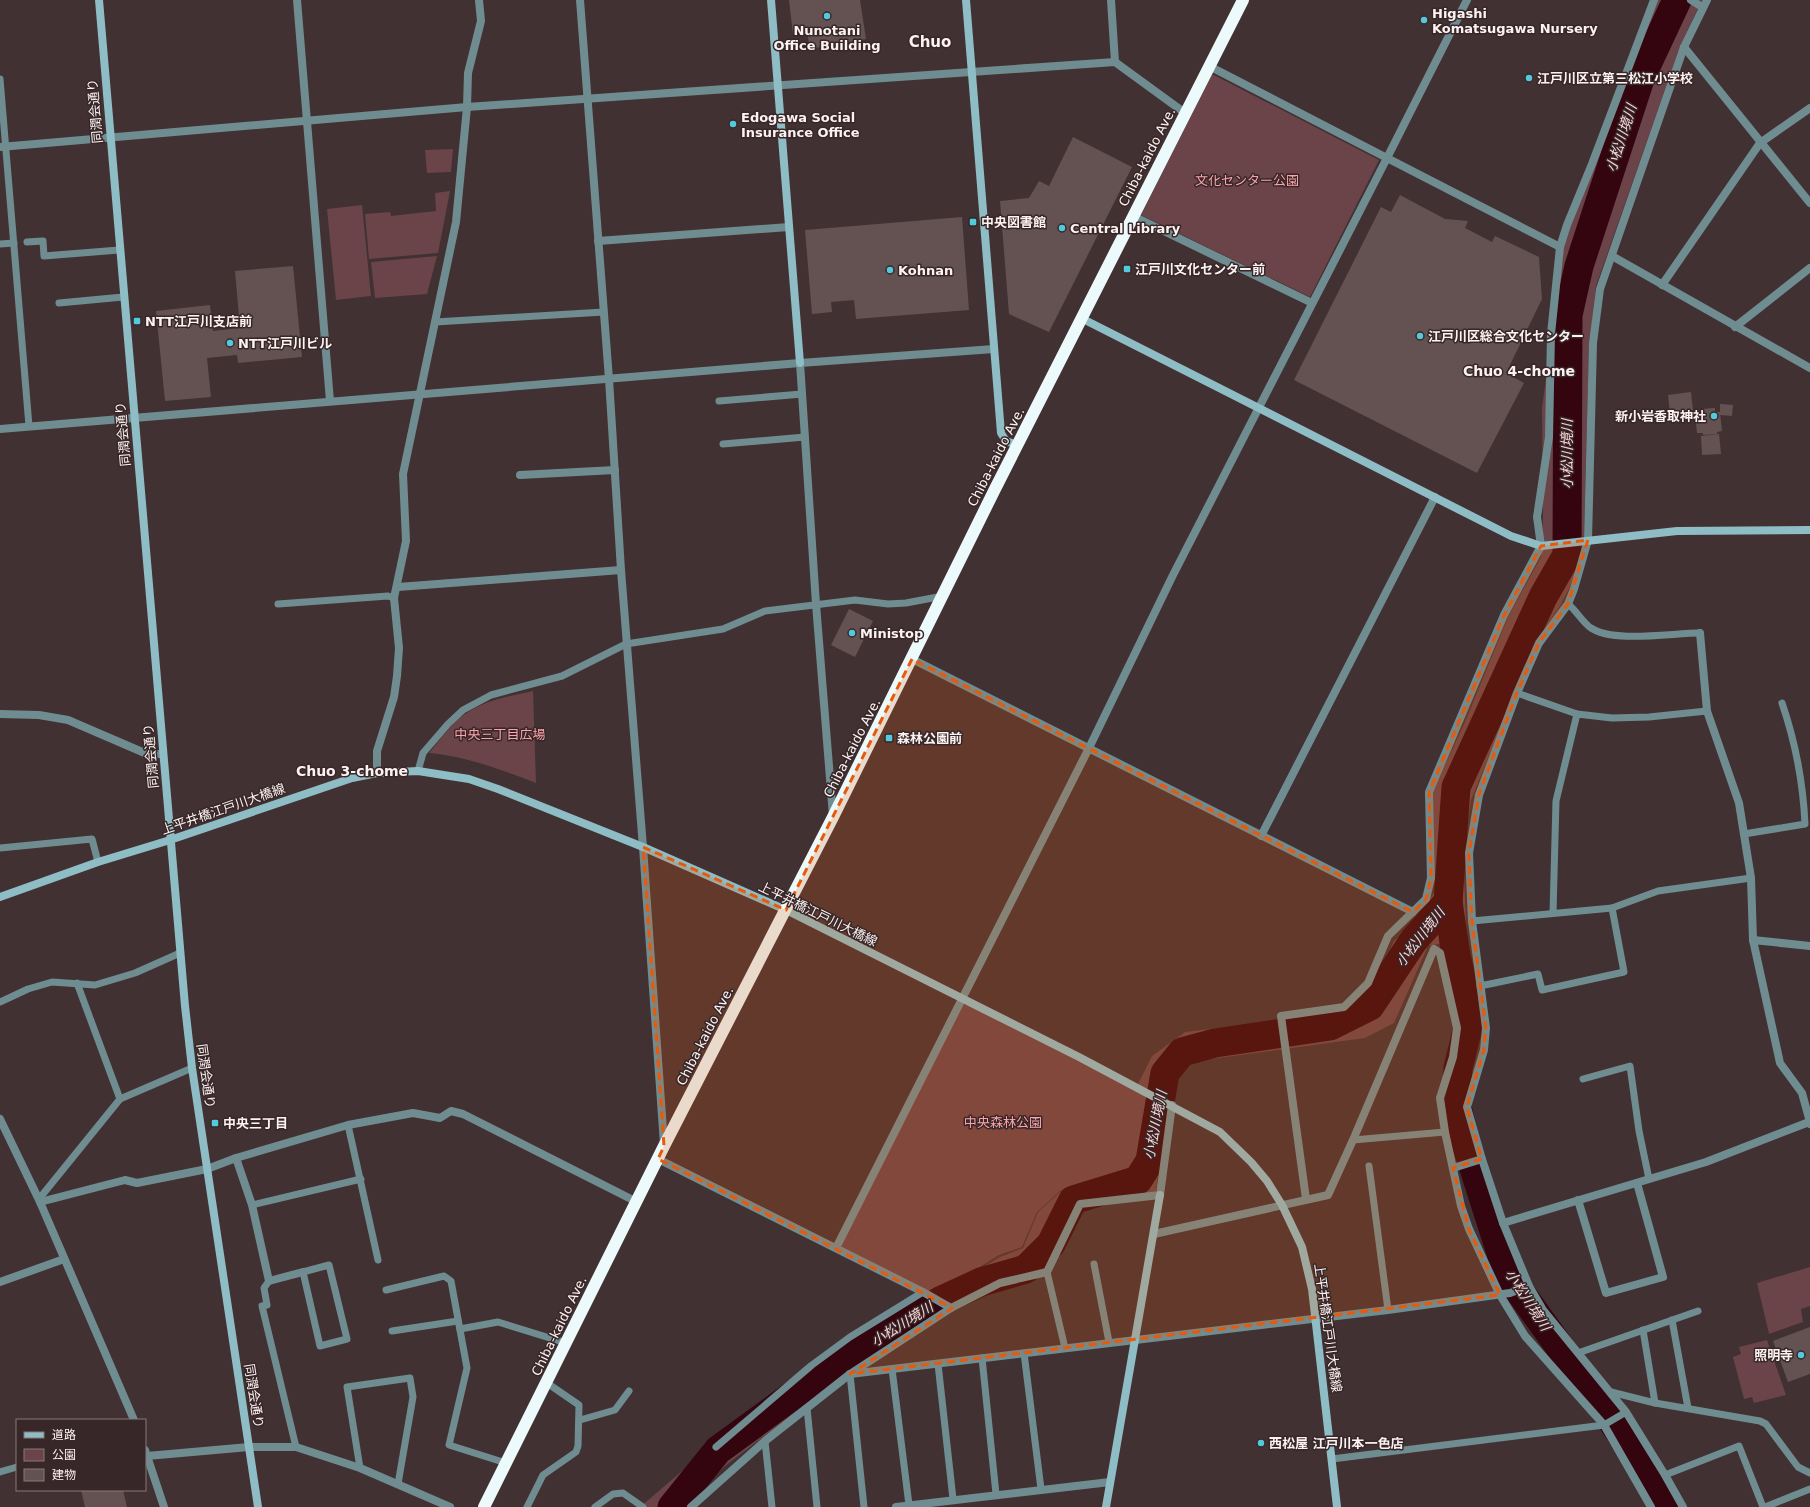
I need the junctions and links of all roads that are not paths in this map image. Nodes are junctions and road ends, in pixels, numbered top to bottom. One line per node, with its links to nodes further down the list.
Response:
1 (99, 0): 24 (street, 同潤会通り)
2 (297, 0): 23 (street)
3 (479, 0): 20 (street)
4 (580, 0): 19 (street)
5 (771, 0): 18 (street)
6 (966, 0): 16 (street)
7 (1111, 0): 14 (street)
8 (1243, 0): 15 (highway, Chiba-kaido Ave.)
9 (1467, 0): 27 (street)
10 (1654, 0): 35 (street)
11 (1692, 1): 12 (street)
12 (1705, 4): 13 (street)
13 (1684, 47): 25 (street); 37 (street)
14 (1115, 62): 16 (street); 22 (street)
15 (1209, 66): 22 (highway, Chiba-kaido Ave.); 27 (street)
16 (971, 71): 18 (street); 47 (street)
17 (0, 79): 26 (lane)
18 (778, 86): 19 (street); 30 (street)
19 (587, 100): 20 (street); 31 (street)
20 (467, 107): 23 (street); 45 (street)
21 (1810, 108): 25 (street)
22 (1185, 113): 29 (highway, Chiba-kaido Ave.)
23 (307, 122): 24 (street); 53 (street)
24 (110, 137): 26 (street); 36 (street, 同潤会通り)
25 (1760, 143): 28 (street); 39 (street)
26 (3, 147): 33 (lane)
27 (1387, 158): 35 (street); 42 (street)
28 (1810, 203)
29 (1133, 216): 42 (street); 44 (highway, Chiba-kaido Ave.)
30 (789, 227): 31 (street); 48 (street)
31 (598, 241): 43 (street)
32 (27, 242): 36 (lane)
33 (14, 243): 34 (lane); 57 (lane)
34 (0, 244)
35 (1560, 247): 67 (street)
36 (119, 250): 40 (street, 同潤会通り)
37 (1612, 256): 39 (street); 66 (street)
38 (1810, 268): 46 (street)
39 (1662, 285): 46 (street)
40 (123, 297): 41 (lane); 56 (street, 同潤会通り)
41 (59, 303)
42 (1312, 303): 55 (street)
43 (604, 312): 45 (lane); 50 (street)
44 (1081, 318): 55 (street); 61 (highway, Chiba-kaido Ave.)
45 (435, 322): 51 (street)
46 (1735, 327): 49 (street)
47 (994, 349): 48 (street); 61 (street)
48 (800, 363): 50 (street); 52 (street)
49 (1810, 368)
50 (609, 379): 51 (street); 62 (street)
51 (421, 394): 53 (street); 69 (street)
52 (802, 394): 54 (lane); 59 (street)
53 (330, 401): 56 (street)
54 (719, 401)
55 (1259, 408): 64 (street); 83 (street)
56 (134, 417): 57 (street); 84 (street, 同潤会通り)
57 (29, 426): 58 (street)
58 (0, 429)
59 (805, 437): 60 (lane); 73 (street)
60 (723, 444)
61 (1017, 445): 70 (highway, Chiba-kaido Ave.)
62 (615, 470): 63 (street); 68 (street)
63 (520, 475)
64 (1435, 497): 67 (street); 89 (street)
65 (1810, 530): 66 (street)
66 (1588, 540): 67 (street); 74 (street)
67 (1541, 546): 98 (street)
68 (621, 570): 69 (street); 76 (street)
69 (398, 587): 71 (street)
70 (942, 596): 73 (lane); 77 (highway, Chiba-kaido Ave.)
71 (394, 598): 72 (lane); 86 (street)
72 (278, 604)
73 (816, 604): 76 (lane); 87 (street)
74 (1568, 604): 75 (lane); 78 (street)
75 (1700, 633): 80 (street)
76 (626, 644): 85 (lane); 91 (street)
77 (912, 659): 83 (street); 87 (highway, Chiba-kaido Ave.)
78 (1517, 693): 82 (lane); 100 (street)
79 (1782, 703): 88 (lane)
80 (1707, 711): 82 (lane); 88 (street)
81 (0, 714): 84 (street)
82 (1577, 714): 99 (lane)
83 (1089, 748): 89 (street); 106 (street)
84 (163, 754): 90 (street, 同潤会通り)
85 (418, 771): 86 (street, 上平井橋江戸川大橋線); 91 (street, 上平井橋江戸川大橋線)
86 (377, 773): 90 (street, 上平井橋江戸川大橋線)
87 (833, 817): 97 (highway, Chiba-kaido Ave.)
88 (1744, 834): 94 (street)
89 (1261, 836): 98 (street)
90 (170, 840): 93 (street, 上平井橋江戸川大橋線); 103 (street, 同潤会通り)
91 (643, 847): 97 (street, 上平井橋江戸川大橋線); 117 (street)
92 (0, 848): 93 (lane)
93 (98, 862): 95 (street, 上平井橋江戸川大橋線)
94 (1751, 878): 96 (lane); 101 (street)
95 (0, 897)
96 (1612, 908): 99 (lane); 105 (lane)
97 (786, 910): 106 (street, 上平井橋江戸川大橋線); 117 (highway, Chiba-kaido Ave.)
98 (1414, 912): 128 (street)
99 (1553, 914): 100 (lane)
100 (1472, 921): 105 (street)
101 (1754, 940): 102 (street); 113 (street)
102 (1810, 946)
103 (180, 953): 104 (lane); 108 (street, 同潤会通り)
104 (77, 983): 107 (lane); 110 (lane)
105 (1480, 986): 120 (street)
106 (962, 998): 111 (street, 上平井橋江戸川大橋線); 136 (street)
107 (0, 1002)
108 (192, 1068): 110 (lane); 123 (street, 同潤会通り)
109 (1583, 1078): 125 (lane)
110 (120, 1099): 129 (lane)
111 (1169, 1104): 127 (street); 132 (street, 上平井橋江戸川大橋線)
112 (0, 1119): 129 (street)
113 (1810, 1123): 125 (street)
114 (348, 1125): 118 (street); 124 (lane); 131 (street)
115 (1445, 1132): 116 (lane); 116 (street); 122 (street)
116 (1353, 1140): 128 (street)
117 (664, 1146): 119 (highway, Chiba-kaido Ave.)
118 (236, 1158): 123 (street); 133 (street)
119 (658, 1159): 131 (highway, Chiba-kaido Ave.); 136 (street)
120 (1478, 1160): 122 (street); 134 (street)
121 (1369, 1166): 149 (lane)
122 (1453, 1168): 147 (street)
123 (207, 1169): 129 (street); 178 (street, 同潤会通り)
124 (361, 1179): 133 (lane); 138 (lane)
125 (1649, 1179): 126 (street)
126 (1637, 1183): 130 (street); 130 (street)
127 (1160, 1195): 135 (street); 141 (street)
128 (1306, 1199): 132 (street)
129 (39, 1200): 137 (street)
130 (1578, 1200): 134 (street)
131 (637, 1202): 159 (highway, Chiba-kaido Ave.)
132 (1282, 1205): 135 (street); 151 (street, 上平井橋江戸川大橋線)
133 (252, 1206): 142 (street)
134 (1503, 1223): 144 (street)
135 (1154, 1234): 157 (street)
136 (836, 1248): 146 (street)
137 (64, 1259): 143 (street); 174 (street)
138 (378, 1260)
139 (1094, 1264): 158 (lane)
140 (303, 1272): 140 (lane); 142 (street)
141 (1047, 1272): 148 (street); 160 (lane)
142 (269, 1281): 179 (lane)
143 (0, 1282)
144 (1529, 1286): 147 (street); 162 (street)
145 (386, 1290): 153 (lane)
146 (925, 1293): 148 (street); 180 (lane)
147 (1500, 1295): 149 (street); 176 (street)
148 (948, 1306): 166 (street)
149 (1388, 1310): 151 (street)
150 (1698, 1311): 152 (lane)
151 (1316, 1318): 157 (street); 182 (street, 上平井橋江戸川大橋線)
152 (1672, 1320): 155 (lane); 172 (lane)
153 (458, 1321): 154 (lane); 156 (lane)
154 (460, 1329): 159 (lane); 183 (lane)
155 (1643, 1330): 162 (lane); 170 (lane)
156 (392, 1331)
157 (1134, 1339): 158 (street); 189 (street)
158 (1109, 1342): 160 (street)
159 (566, 1343): 167 (highway, Chiba-kaido Ave.)
160 (1065, 1348): 161 (street)
161 (1024, 1353): 163 (street); 191 (lane)
162 (1578, 1353): 169 (street)
163 (982, 1358): 164 (street); 193 (lane)
164 (938, 1364): 165 (street); 194 (lane)
165 (892, 1369): 166 (street); 195 (lane)
166 (850, 1374): 171 (street); 206 (lane)
167 (547, 1383): 175 (lane); 183 (highway, Chiba-kaido Ave.)
168 (629, 1391): 175 (lane)
169 (1611, 1392): 170 (lane); 173 (street)
170 (1655, 1404): 172 (lane)
171 (806, 1408): 177 (street); 205 (lane)
172 (1688, 1408): 187 (lane)
173 (1624, 1414): 176 (lane); 188 (street)
174 (134, 1419)
175 (580, 1420): 200 (lane)
176 (1606, 1423): 182 (lane); 210 (street)
177 (765, 1441): 203 (street); 204 (lane)
178 (249, 1446): 179 (street); 181 (street); 197 (street, 同潤会通り)
179 (296, 1446): 185 (street)
180 (716, 1447)
181 (146, 1453): 196 (street)
182 (1332, 1459): 209 (street, 上平井橋江戸川大橋線)
183 (506, 1463): 199 (highway, Chiba-kaido Ave.)
184 (16, 1467): 186 (lane)
185 (360, 1468): 190 (street); 190 (lane)
186 (0, 1472)
187 (1810, 1473)
188 (1665, 1475): 211 (street); 212 (lane)
189 (1110, 1482): 191 (street); 208 (street)
190 (398, 1484): 198 (street)
191 (1041, 1489): 193 (street)
192 (1810, 1489): 212 (lane)
193 (996, 1494): 194 (street)
194 (954, 1503): 195 (street)
195 (909, 1505): 207 (street)
196 (164, 1507)
197 (258, 1507)
198 (450, 1507)
199 (484, 1507)
200 (526, 1507)
201 (595, 1507): 202 (lane)
202 (643, 1507)
203 (691, 1507)
204 (772, 1507)
205 (817, 1507)
206 (864, 1507)
207 (896, 1507)
208 (1106, 1507)
209 (1337, 1507)
210 (1651, 1507)
211 (1683, 1507)
212 (1764, 1507)

